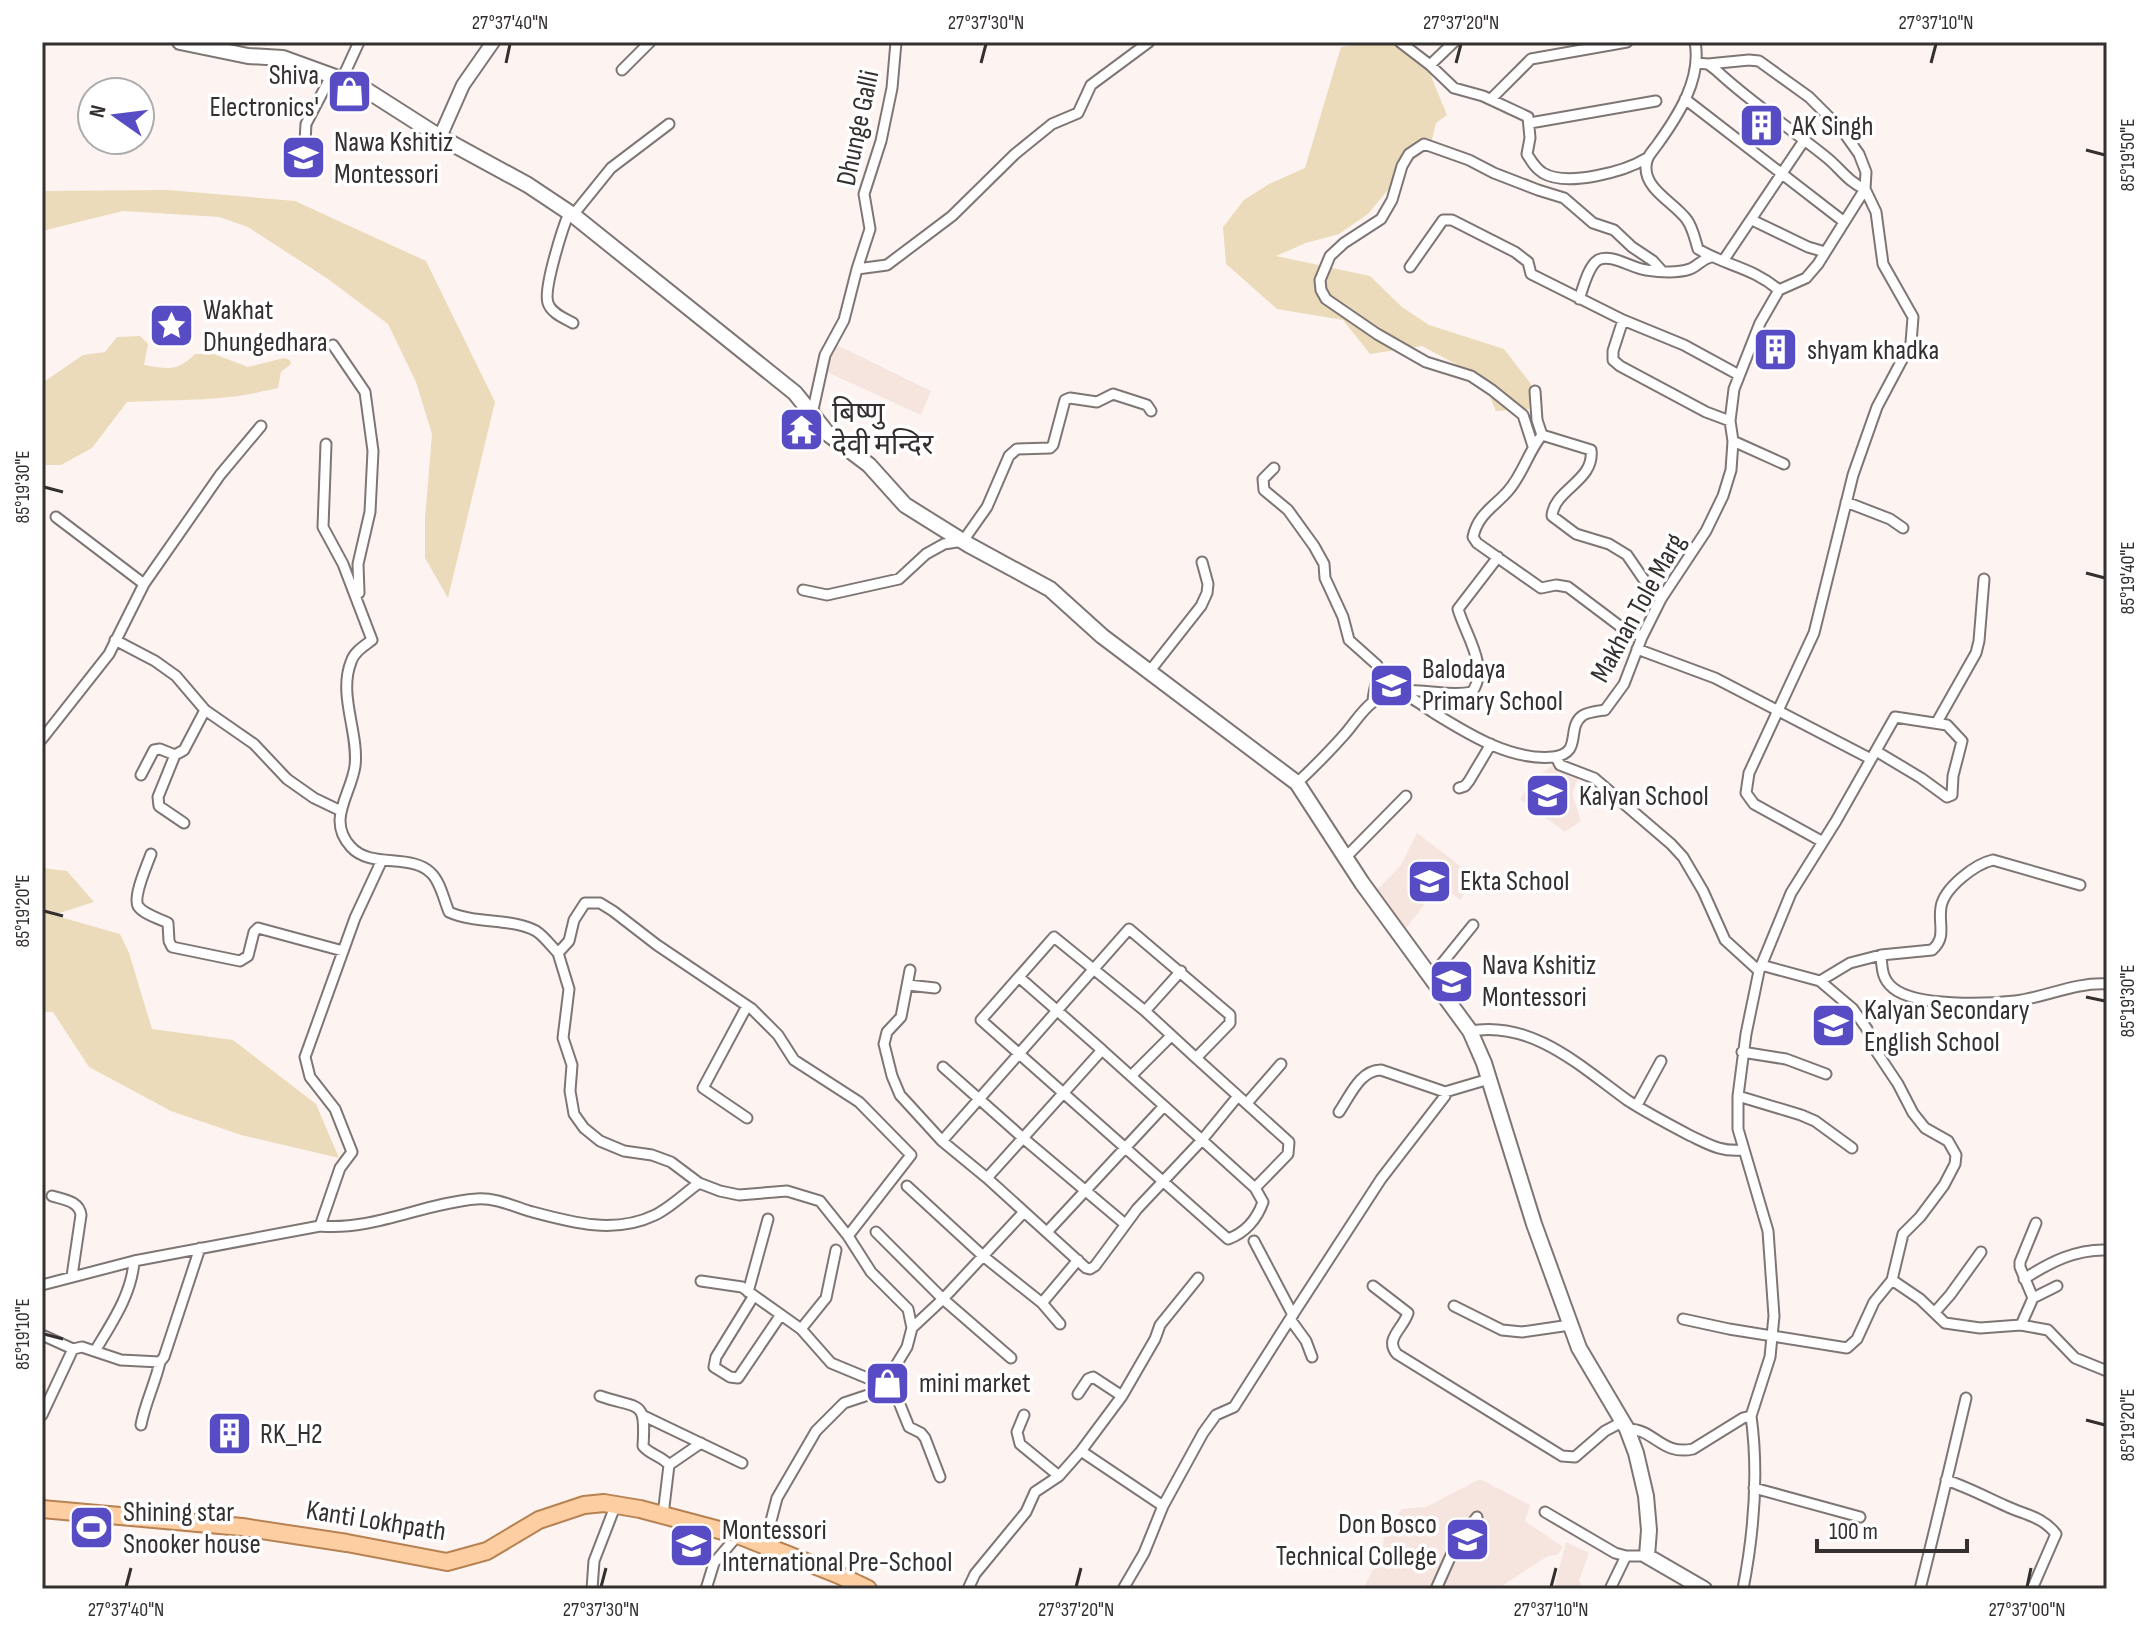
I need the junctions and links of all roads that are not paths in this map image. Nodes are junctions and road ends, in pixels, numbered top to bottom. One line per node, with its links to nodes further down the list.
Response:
1 (180, 42): 14 (main road)
2 (359, 42): 14 (street)
3 (493, 42): 20 (street)
4 (650, 42): 13 (street)
5 (896, 42): 33 (street, Dhunge Galli)
6 (1149, 42): 33 (street)
7 (1400, 42): 12 (street)
8 (1454, 42): 12 (street)
9 (1627, 42): 15 (street)
10 (1695, 42): 11 (street)
11 (1702, 63): 16 (street); 21 (street); 25 (street)
12 (1430, 65): 15 (street)
13 (622, 70)
14 (336, 78): 20 (main road); 22 (street)
15 (1491, 99): 18 (street)
16 (1685, 99): 23 (street); 24 (street)
17 (1656, 101): 18 (street)
18 (1530, 123): 23 (street)
19 (669, 124): 26 (street)
20 (440, 137): 26 (main road)
21 (1803, 142): 24 (street); 25 (street)
22 (298, 150)
23 (1647, 158): 30 (street)
24 (1781, 173): 27 (street); 28 (street)
25 (1865, 189): 28 (street, Makhan Tole Marg); 52 (street)
26 (571, 214): 38 (street); 43 (main road)
27 (1752, 220): 29 (street); 31 (street)
28 (1843, 221): 29 (street, Makhan Tole Marg)
29 (1825, 252): 35 (street, Makhan Tole Marg)
30 (1711, 257): 31 (street); 34 (street)
31 (1723, 261): 35 (street)
32 (1410, 267): 36 (street)
33 (857, 269): 43 (street, Dhunge Galli)
34 (1662, 271): 36 (street); 49 (street)
35 (1779, 290): 40 (street, Makhan Tole Marg)
36 (1579, 299): 37 (street)
37 (1623, 320): 40 (street); 44 (street)
38 (573, 323)
39 (333, 345): 62 (street)
40 (1739, 375): 44 (street, Makhan Tole Marg)
41 (1535, 391): 46 (street)
42 (1151, 411): 55 (street)
43 (812, 414): 55 (main road)
44 (1730, 421): 47 (street, Makhan Tole Marg)
45 (261, 426): 59 (street)
46 (1542, 435): 49 (street); 61 (street)
47 (1733, 441): 50 (street); 61 (street, Makhan Tole Marg)
48 (326, 444): 62 (street)
49 (1533, 446): 56 (street)
50 (1784, 464)
51 (1274, 468): 68 (street)
52 (1846, 502): 54 (street); 70 (street)
53 (56, 517): 59 (street)
54 (1903, 528)
55 (963, 541): 60 (street); 66 (main road)
56 (1498, 557): 63 (street); 67 (street)
57 (1202, 562): 66 (street)
58 (1984, 579): 71 (street)
59 (144, 584): 64 (street)
60 (803, 590)
61 (1661, 599): 63 (street, Makhan Tole Marg)
62 (360, 605): 81 (street)
63 (1642, 637): 65 (street, Makhan Tole Marg)
64 (115, 640): 69 (street); 72 (street)
65 (1637, 649): 70 (street); 76 (street, Makhan Tole Marg)
66 (1149, 672): 78 (main road)
67 (1396, 693): 68 (street); 73 (street)
68 (1373, 702): 78 (street)
69 (205, 710): 74 (street); 81 (street)
70 (1777, 712): 75 (street); 83 (street)
71 (1937, 722): 75 (street); 75 (street)
72 (42, 739)
73 (1491, 744): 76 (street); 79 (street)
74 (175, 755): 77 (street); 82 (street)
75 (1873, 755): 83 (street)
76 (1556, 757): 93 (street)
77 (141, 775)
78 (1297, 783): 85 (main road)
79 (1459, 788)
80 (1406, 796): 85 (street)
81 (339, 810): 86 (street)
82 (184, 823)
83 (1823, 842): 93 (street)
84 (151, 854): 89 (street)
85 (1346, 857): 96 (main road)
86 (382, 860): 89 (street); 90 (street)
87 (2080, 885): 91 (street)
88 (1473, 925): 96 (street)
89 (343, 951): 144 (street)
90 (558, 953): 102 (street); 135 (street)
91 (1881, 955): 98 (street); 99 (street)
92 (1094, 968): 95 (street); 97 (street); 103 (street); 104 (street)
93 (1760, 968): 98 (street); 108 (street)
94 (910, 970): 100 (street)
95 (1181, 971): 104 (street); 110 (street)
96 (1431, 977): 105 (main road)
97 (1020, 978): 103 (street); 109 (street)
98 (1820, 981): 159 (street)
99 (2107, 984)
100 (908, 985): 101 (street); 129 (street)
101 (935, 988)
102 (747, 1006): 126 (street); 147 (street)
103 (1056, 1010): 107 (street); 109 (street)
104 (1145, 1011): 106 (street)
105 (1470, 1031): 116 (main road); 123 (street)
106 (1171, 1036): 110 (street); 115 (street)
107 (1102, 1050): 115 (street); 118 (street)
108 (1742, 1052): 114 (street); 120 (street)
109 (1018, 1053): 118 (street); 121 (street)
110 (1196, 1058): 119 (street)
111 (1661, 1061): 123 (street)
112 (1281, 1064): 122 (street)
113 (943, 1067): 121 (street)
114 (1826, 1074)
115 (1132, 1075): 124 (street)
116 (1489, 1079): 117 (street); 175 (main road)
117 (1445, 1092): 125 (street); 172 (street)
118 (1063, 1093): 127 (street); 130 (street)
119 (1238, 1096): 122 (street); 128 (street)
120 (1738, 1096): 131 (street); 132 (street)
121 (978, 1098): 127 (street); 129 (street)
122 (1247, 1103): 137 (street)
123 (1637, 1105): 132 (street)
124 (1164, 1106): 128 (street); 130 (street)
125 (1339, 1112)
126 (747, 1118)
127 (1023, 1138): 133 (street); 138 (street)
128 (1202, 1140): 134 (street); 137 (street)
129 (942, 1141): 133 (street)
130 (1123, 1148): 134 (street); 138 (street)
131 (1852, 1148)
132 (1743, 1150): 180 (street)
133 (987, 1178): 140 (street)
134 (1163, 1182): 137 (street); 143 (street)
135 (699, 1183): 144 (street); 147 (street)
136 (907, 1186): 153 (street)
137 (1255, 1188)
138 (1085, 1189): 143 (street); 146 (street)
139 (52, 1196): 156 (street)
140 (1023, 1213): 146 (street); 153 (street)
141 (768, 1219): 164 (street)
142 (2036, 1223): 158 (street)
143 (1125, 1224): 154 (street)
144 (320, 1226): 149 (street)
145 (876, 1232): 167 (street)
146 (1047, 1232): 154 (street)
147 (848, 1236): 177 (street)
148 (1254, 1241): 172 (street)
149 (200, 1248): 155 (street); 185 (street)
150 (836, 1250): 178 (street)
151 (2107, 1250): 158 (street)
152 (1981, 1252): 170 (street)
153 (983, 1256): 167 (street); 168 (street)
154 (1078, 1260): 168 (street)
155 (134, 1261): 156 (street); 182 (street)
156 (72, 1276): 161 (street)
157 (1198, 1278): 191 (street)
158 (2024, 1279): 166 (street)
159 (1892, 1280): 170 (street); 180 (street)
160 (701, 1281): 164 (street)
161 (44, 1285): 165 (street)
162 (1373, 1286): 198 (street)
163 (2057, 1286): 166 (street)
164 (751, 1294): 171 (street); 171 (street)
165 (42, 1296)
166 (2033, 1298): 176 (street)
167 (943, 1299): 177 (street); 184 (street)
168 (1042, 1303): 174 (street)
169 (1454, 1306): 175 (street)
170 (1935, 1312): 176 (street)
171 (780, 1316): 178 (street)
172 (1292, 1317): 183 (street); 208 (street)
173 (1683, 1319): 180 (street)
174 (1060, 1324)
175 (1570, 1325): 198 (main road)
176 (2021, 1325): 186 (street)
177 (912, 1328): 187 (street)
178 (801, 1329): 187 (street)
179 (42, 1335): 181 (street)
180 (1773, 1335): 196 (street)
181 (73, 1349): 182 (street); 188 (street)
182 (95, 1351): 185 (street)
183 (1312, 1357)
184 (1011, 1358)
185 (160, 1362): 197 (street)
186 (2107, 1371)
187 (885, 1384): 204 (street); 215 (street)
188 (47, 1391): 193 (street)
189 (1078, 1394): 191 (street)
190 (600, 1396): 195 (street)
191 (1122, 1396): 200 (street)
192 (1966, 1398): 205 (street)
193 (42, 1415)
194 (1024, 1415): 203 (street)
195 (644, 1416): 199 (street); 202 (street)
196 (1751, 1416): 198 (street); 206 (street)
197 (141, 1425)
198 (1625, 1425): 217 (main road)
199 (701, 1443): 201 (street); 202 (street)
200 (1081, 1451): 203 (street); 208 (street)
201 (742, 1463)
202 (669, 1465): 211 (street)
203 (1059, 1476): 221 (street)
204 (940, 1477)
205 (1946, 1480): 227 (street); 228 (street)
206 (1754, 1488): 213 (street); 226 (street)
207 (616, 1504): 209 (main road, Kanti Lokhpath); 211 (main road, Kanti Lokhpath); 218 (street)
208 (1163, 1506): 222 (street)
209 (42, 1509)
210 (1545, 1512): 216 (street)
211 (663, 1515): 214 (main road, Kanti Lokhpath)
212 (1477, 1517): 223 (street)
213 (1860, 1517)
214 (738, 1535): 215 (main road, Kanti Lokhpath); 219 (street)
215 (765, 1544): 220 (main road, Kanti Lokhpath)
216 (1626, 1556): 217 (street); 224 (street)
217 (1647, 1556): 225 (main road)
218 (592, 1589)
219 (706, 1589)
220 (868, 1589)
221 (968, 1589)
222 (1123, 1589)
223 (1436, 1589)
224 (1610, 1589)
225 (1704, 1589)
226 (1743, 1589)
227 (1920, 1589)
228 (2032, 1589)

